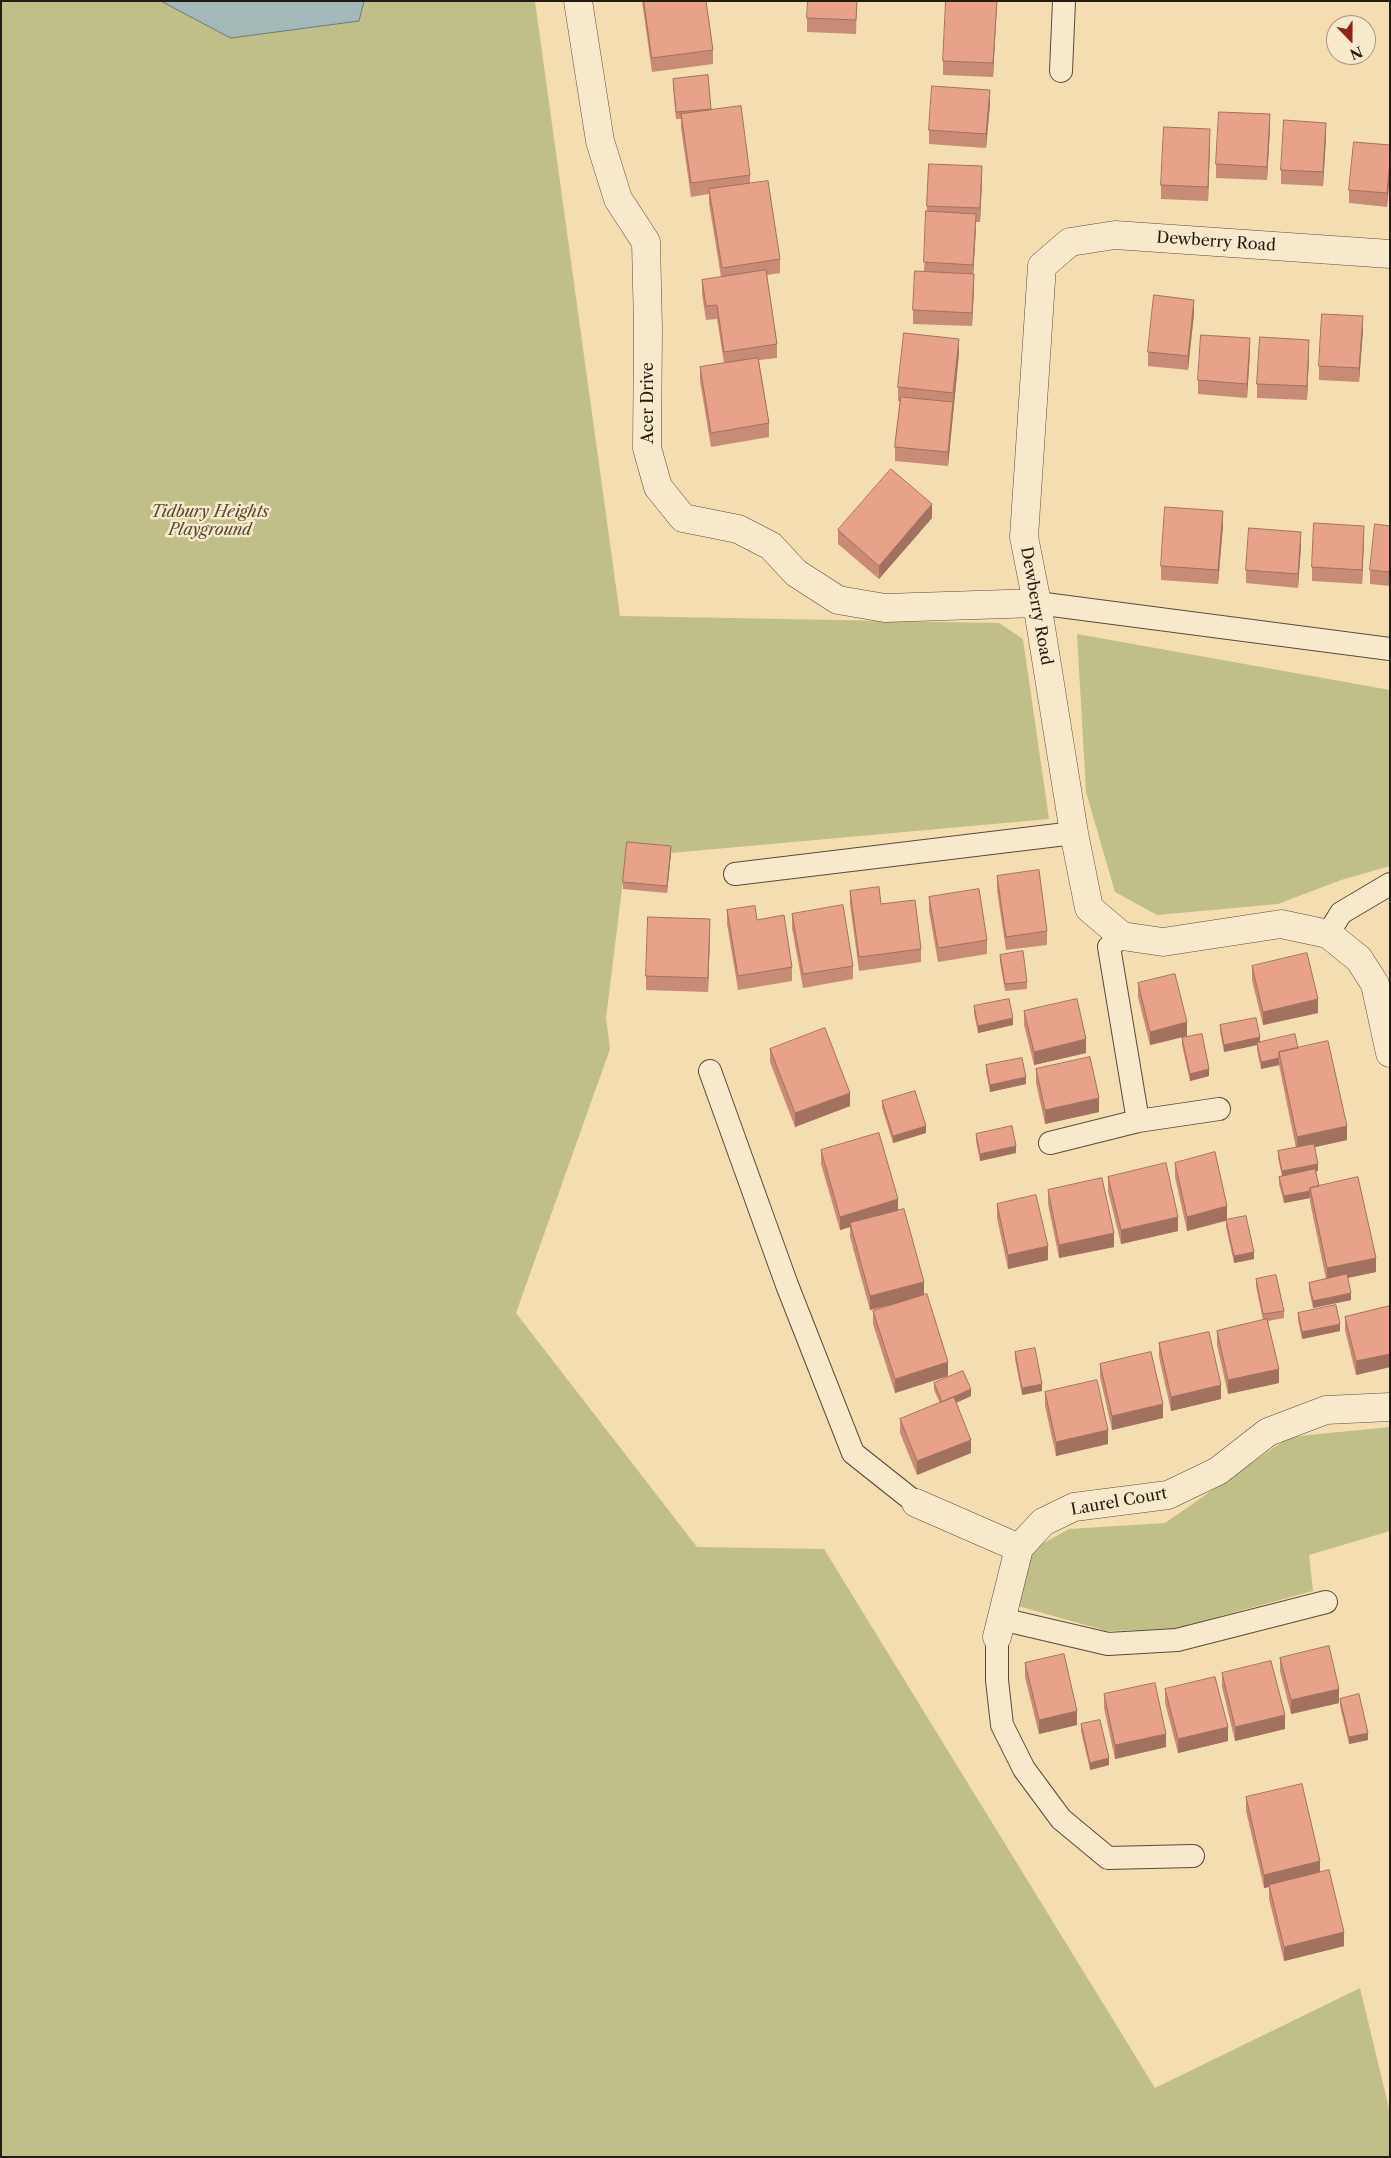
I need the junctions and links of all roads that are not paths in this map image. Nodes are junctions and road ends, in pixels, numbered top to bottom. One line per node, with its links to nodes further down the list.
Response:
1 (578, 1): 5 (street, Acer Drive)
2 (1064, 1): 3 (lane)
3 (1061, 71)
4 (1390, 254): 5 (street, Dewberry Road)
5 (1037, 603): 6 (lane); 7 (street, Dewberry Road)
6 (1390, 649)
7 (1074, 833): 8 (lane); 11 (street, Dewberry Road)
8 (735, 874)
9 (1390, 884): 10 (lane)
10 (1328, 934): 11 (street); 12 (street)
11 (1122, 936): 15 (lane)
12 (1390, 1053)
13 (710, 1071): 18 (lane)
14 (1219, 1109): 15 (lane)
15 (1138, 1121): 16 (lane)
16 (1050, 1143)
17 (1390, 1407): 19 (street, Laurel Court)
18 (916, 1503): 19 (street)
19 (1019, 1548): 21 (street, Laurel Court)
20 (1326, 1602): 21 (lane)
21 (999, 1628): 22 (lane)
22 (1194, 1856)

